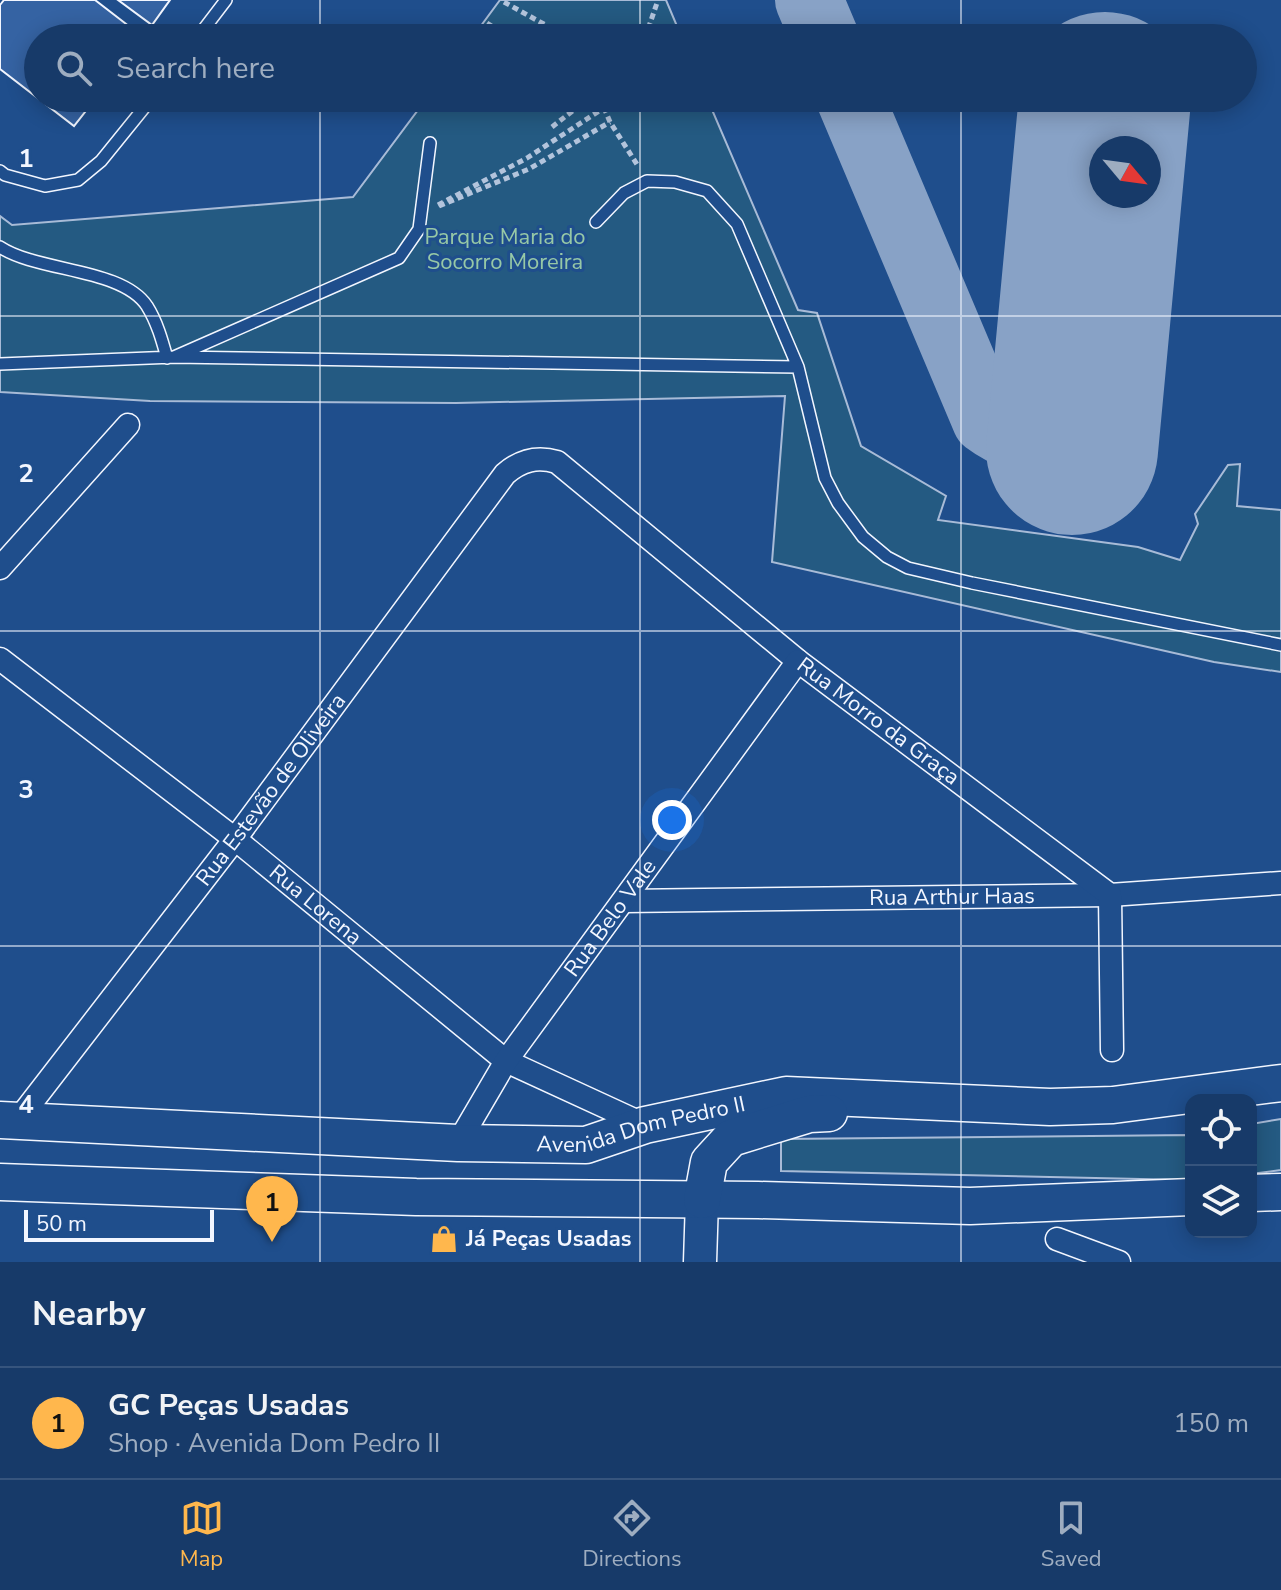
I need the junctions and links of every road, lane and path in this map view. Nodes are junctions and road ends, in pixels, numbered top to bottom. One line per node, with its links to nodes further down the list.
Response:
1 (226, 0): 4 (lane)
2 (658, 0): 6 (path)
3 (504, 2): 5 (path)
4 (208, 24)
5 (544, 24)
6 (650, 24)
7 (141, 112): 14 (lane)
8 (571, 112): 12 (path)
9 (600, 112): 16 (path)
10 (606, 112): 11 (path)
11 (610, 122): 15 (path); 16 (path)
12 (552, 127)
13 (430, 143): 16 (lane)
14 (0, 171)
15 (647, 181): 17 (lane); 21 (lane)
16 (423, 213): 19 (lane)
17 (596, 222)
18 (0, 247): 19 (lane)
19 (171, 358): 20 (lane); 21 (lane)
20 (0, 364)
21 (798, 367): 25 (lane)
22 (128, 425): 24 (street)
23 (526, 461): 27 (street, Rua Morro da Graça); 28 (street, Rua Estevão de Oliveira)
24 (0, 568)
25 (1281, 645)
26 (0, 659): 28 (street, Rua Lorena)
27 (798, 661): 30 (street, Rua Morro da Graça); 31 (street, Rua Belo Vale)
28 (235, 839): 33 (street, Rua Lorena); 36 (street, Rua Estevão de Oliveira)
29 (1281, 883): 30 (street, Rua Arthur Haas)
30 (1110, 895): 31 (street, Rua Arthur Haas); 32 (street)
31 (624, 901): 33 (street, Rua Belo Vale)
32 (1112, 1050)
33 (506, 1061): 37 (street, Rua Lorena); 38 (street, Rua Belo Vale)
34 (1281, 1083): 35 (main road, Avenida Dom Pedro II)
35 (1050, 1107): 37 (main road, Avenida Dom Pedro II); 43 (main road)
36 (9, 1120): 38 (main road, Avenida Dom Pedro II)
37 (645, 1125): 38 (main road, Avenida Dom Pedro II)
38 (458, 1143)
39 (0, 1182): 43 (main road)
40 (1281, 1192): 41 (main road)
41 (1257, 1193)
42 (1185, 1197): 43 (main road)
43 (702, 1200): 45 (street)
44 (1057, 1239): 46 (street)
45 (700, 1262)
46 (1119, 1262)

